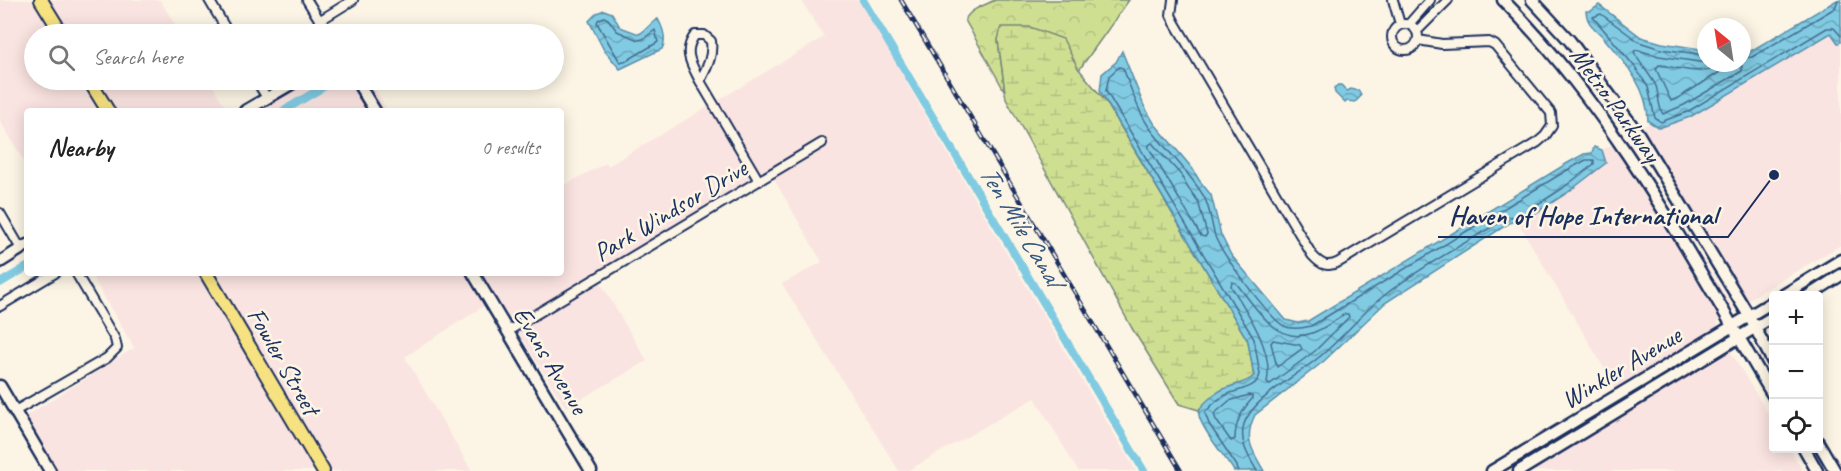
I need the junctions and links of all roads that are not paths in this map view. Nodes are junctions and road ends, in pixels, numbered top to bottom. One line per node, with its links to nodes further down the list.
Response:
1 (41, 0): 12 (main road)
2 (209, 0): 13 (street)
3 (307, 0): 11 (street)
4 (353, 0): 11 (street)
5 (1173, 0): 18 (street)
6 (1393, 0): 15 (street)
7 (1430, 0): 16 (street)
8 (1448, 0): 17 (street)
9 (1503, 0): 45 (street, Metro Parkway)
10 (1532, 0): 43 (street, Metro Parkway)
11 (319, 21): 14 (street)
12 (56, 24)
13 (223, 24)
14 (321, 24)
15 (1400, 24): 16 (street); 18 (street)
16 (1409, 24): 17 (street)
17 (1417, 31): 18 (street)
18 (1418, 40)
19 (700, 81): 19 (street); 29 (street)
20 (95, 90): 25 (main road)
21 (262, 90): 24 (street)
22 (281, 90): 24 (street)
23 (362, 90): 27 (street)
24 (267, 98): 26 (street)
25 (106, 108)
26 (250, 108)
27 (373, 108)
28 (822, 143): 29 (street, Park Windsor Drive)
29 (759, 181): 47 (street, Park Windsor Drive)
30 (0, 213): 31 (street)
31 (24, 247): 33 (street)
32 (1841, 260): 39 (street)
33 (0, 262)
34 (1841, 275): 40 (street)
35 (50, 276): 42 (street)
36 (77, 276): 52 (street)
37 (208, 276): 57 (main road, Fowler Street)
38 (475, 276): 47 (street, Evans Avenue)
39 (1790, 291)
40 (1816, 291)
41 (1769, 304): 43 (street, Winkler Avenue)
42 (0, 306)
43 (1749, 316): 45 (street, Winkler Avenue); 46 (street, Metro Parkway)
44 (1769, 319): 46 (street, Winkler Avenue)
45 (1731, 326): 48 (street, Metro Parkway); 55 (street, Winkler Avenue)
46 (1755, 328): 48 (street, Winkler Avenue); 49 (street, Metro Parkway)
47 (508, 331): 58 (street, Evans Avenue)
48 (1738, 338): 51 (street, Metro Parkway); 61 (street, Winkler Avenue)
49 (1769, 356)
50 (0, 386): 52 (street)
51 (1769, 390)
52 (15, 411): 56 (street)
53 (1823, 451): 63 (street)
54 (1807, 453): 62 (street)
55 (1516, 456): 59 (street, Winkler Avenue); 60 (street)
56 (50, 471)
57 (323, 471)
58 (591, 471)
59 (1492, 471)
60 (1498, 471)
61 (1519, 471)
62 (1817, 471)
63 (1835, 471)

